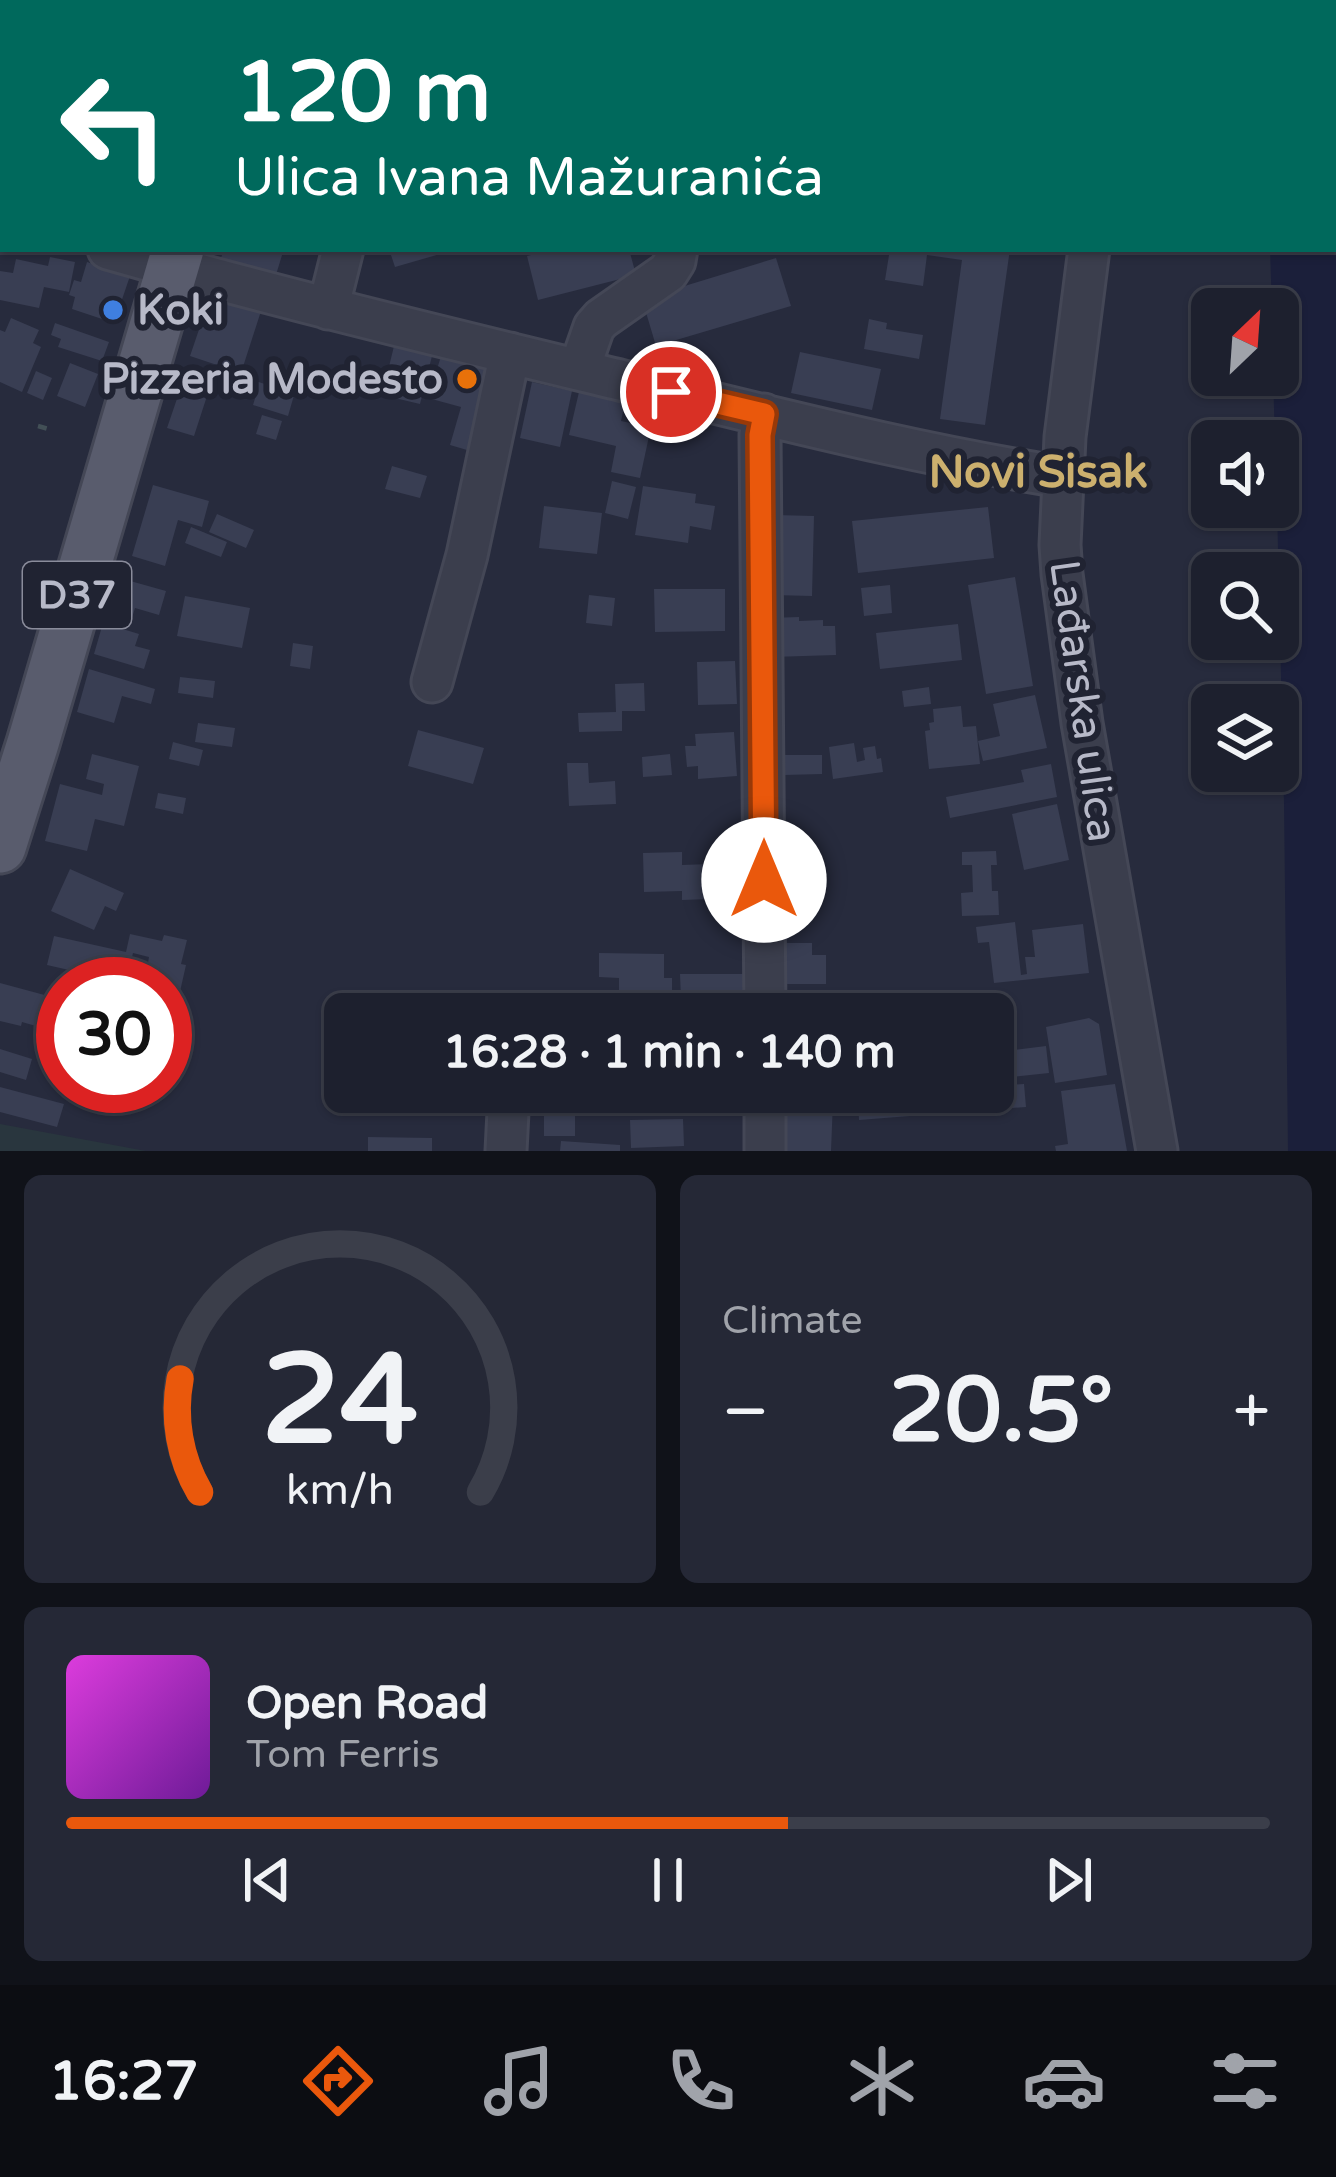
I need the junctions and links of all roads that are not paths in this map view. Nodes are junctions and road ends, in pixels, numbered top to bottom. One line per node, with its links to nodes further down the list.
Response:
1 (130, 252): 5 (street)
2 (342, 252): 6 (street)
3 (676, 252): 8 (street)
4 (1089, 252): 10 (street, Lađarska ulica)
5 (175, 258): 6 (street); 12 (main road, D37)
6 (328, 309): 7 (street)
7 (510, 353): 8 (street); 11 (street)
8 (579, 370): 9 (street)
9 (764, 414): 10 (street); 14 (street)
10 (1063, 477): 19 (street, Lađarska ulica)
11 (431, 682)
12 (16, 739): 13 (main road, D37)
13 (0, 847)
14 (764, 993)
15 (507, 1113): 17 (street)
16 (765, 1113): 18 (street)
17 (506, 1151)
18 (766, 1151)
19 (1157, 1151)

